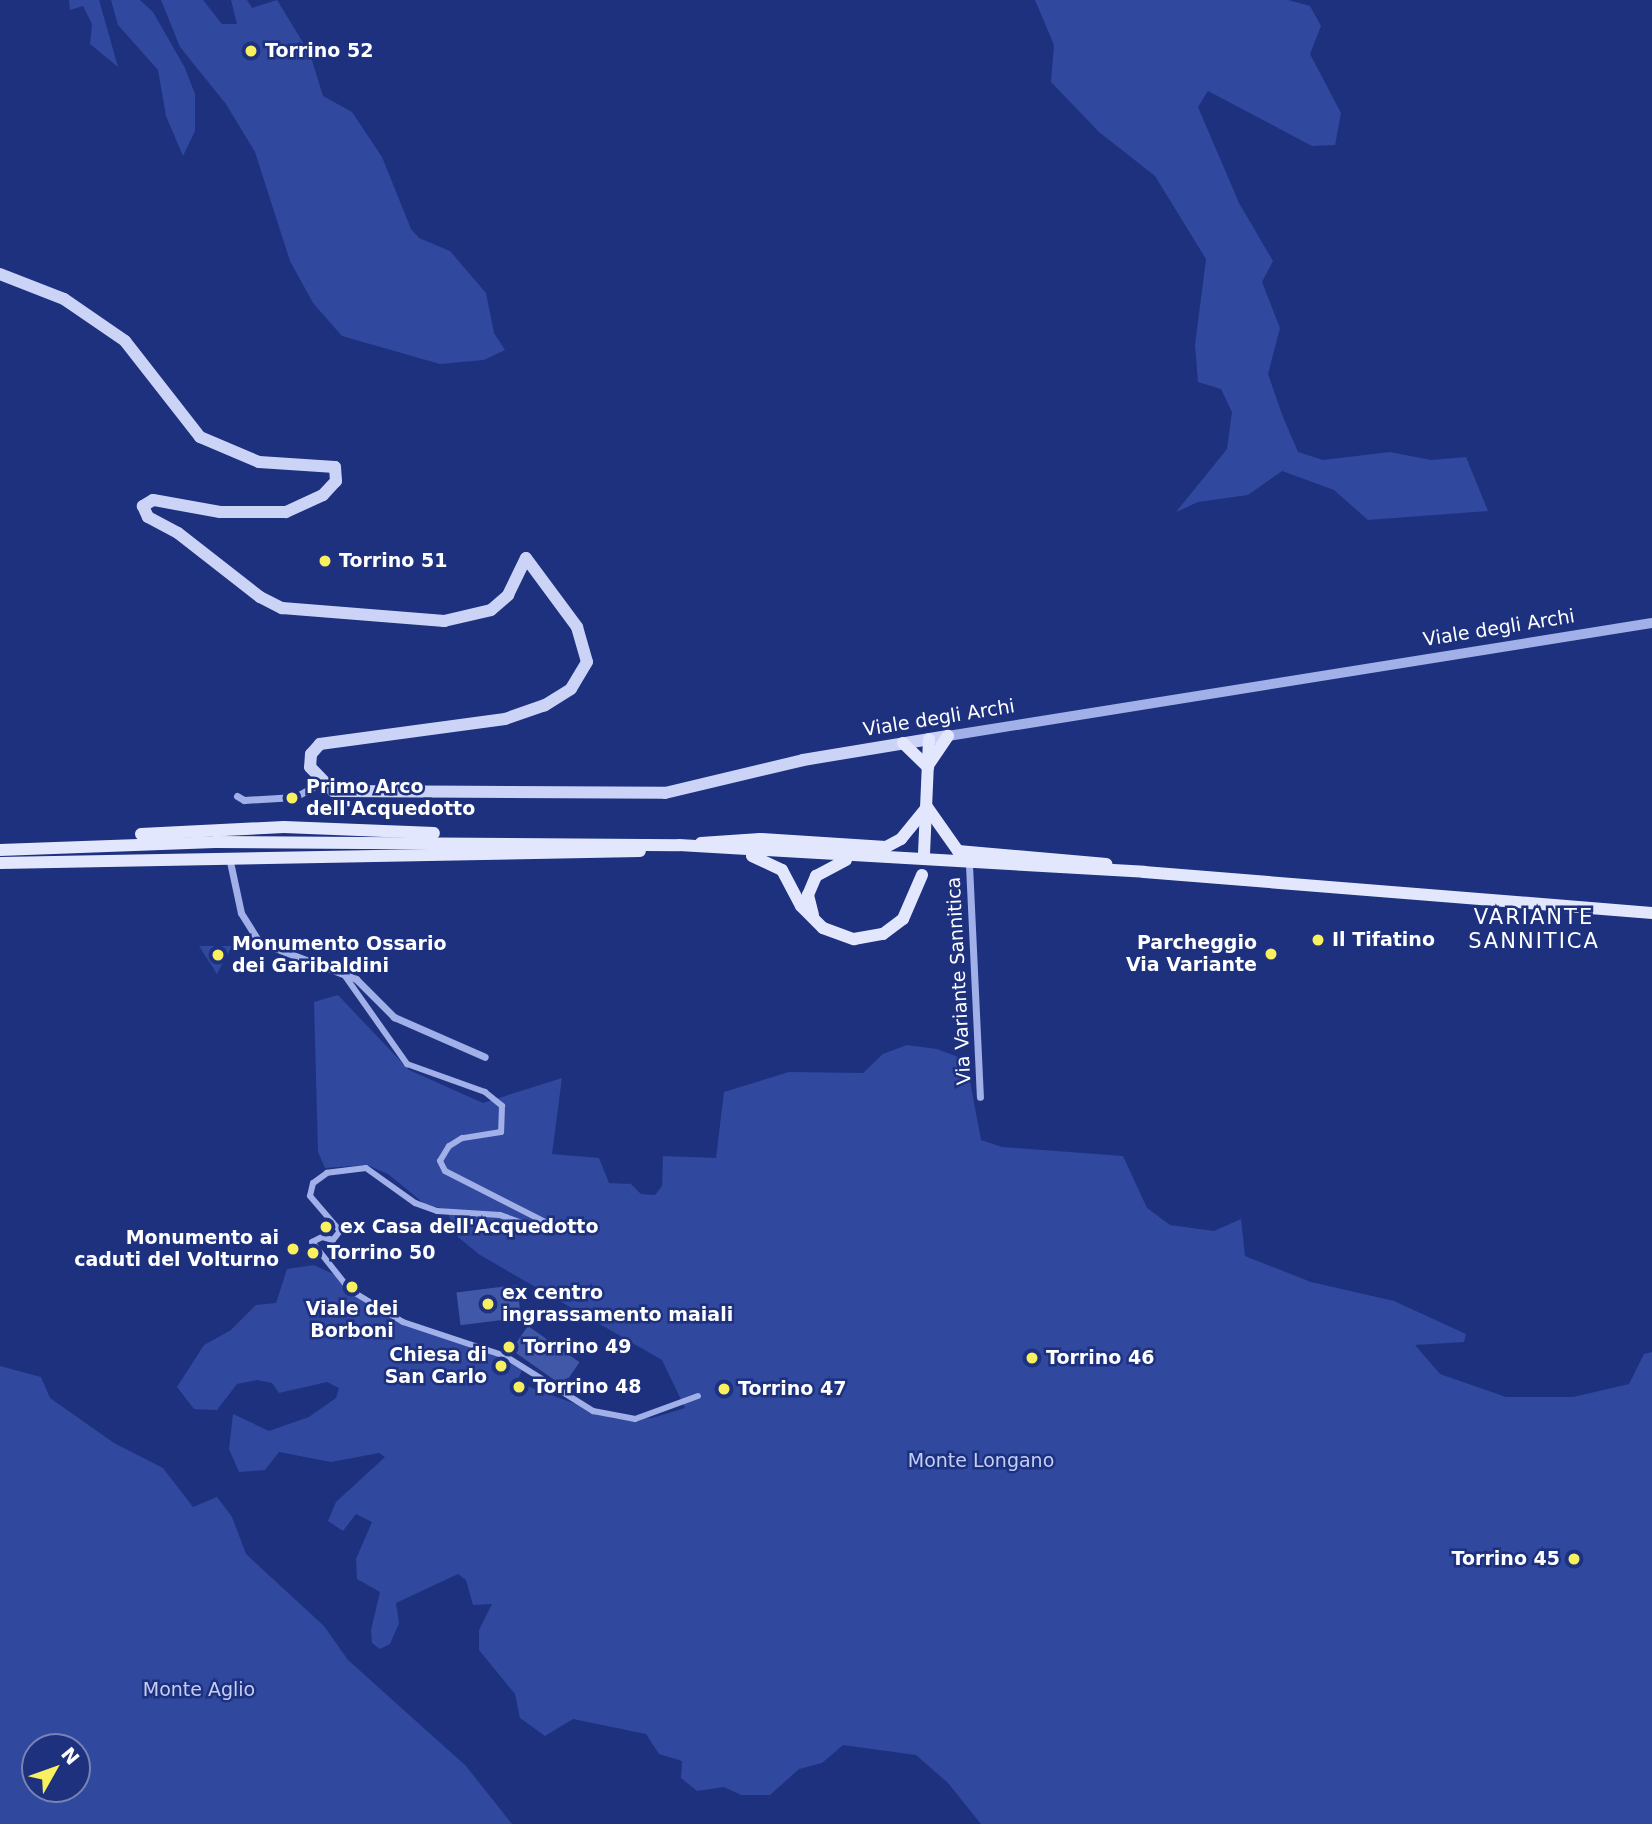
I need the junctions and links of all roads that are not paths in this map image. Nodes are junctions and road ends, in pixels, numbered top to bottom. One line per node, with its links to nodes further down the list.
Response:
1 (0, 274): 7 (main road)
2 (1652, 623): 3 (street, Viale degli Archi)
3 (948, 736): 4 (main road, Viale degli Archi); 6 (main road)
4 (929, 739): 5 (main road, Viale degli Archi); 6 (main road)
5 (903, 743): 6 (main road); 7 (main road, Viale degli Archi)
6 (928, 767): 9 (main road)
7 (320, 783): 8 (street)
8 (237, 796)
9 (927, 807): 10 (main road); 14 (main road); 19 (main road)
10 (679, 845): 11 (main road); 12 (main road)
11 (707, 849): 13 (main road); 15 (main road)
12 (0, 850)
13 (738, 851): 16 (main road); 22 (main road)
14 (924, 854)
15 (229, 857): 17 (main road); 23 (street)
16 (850, 859): 18 (main road); 22 (main road)
17 (0, 863)
18 (969, 864): 19 (main road); 25 (street, Via Variante Sannitica)
19 (1144, 872): 21 (main road)
20 (922, 875): 22 (main road)
21 (1652, 913)
22 (815, 922)
23 (345, 976): 24 (street); 26 (street)
24 (485, 1057)
25 (980, 1097)
26 (698, 1396)

